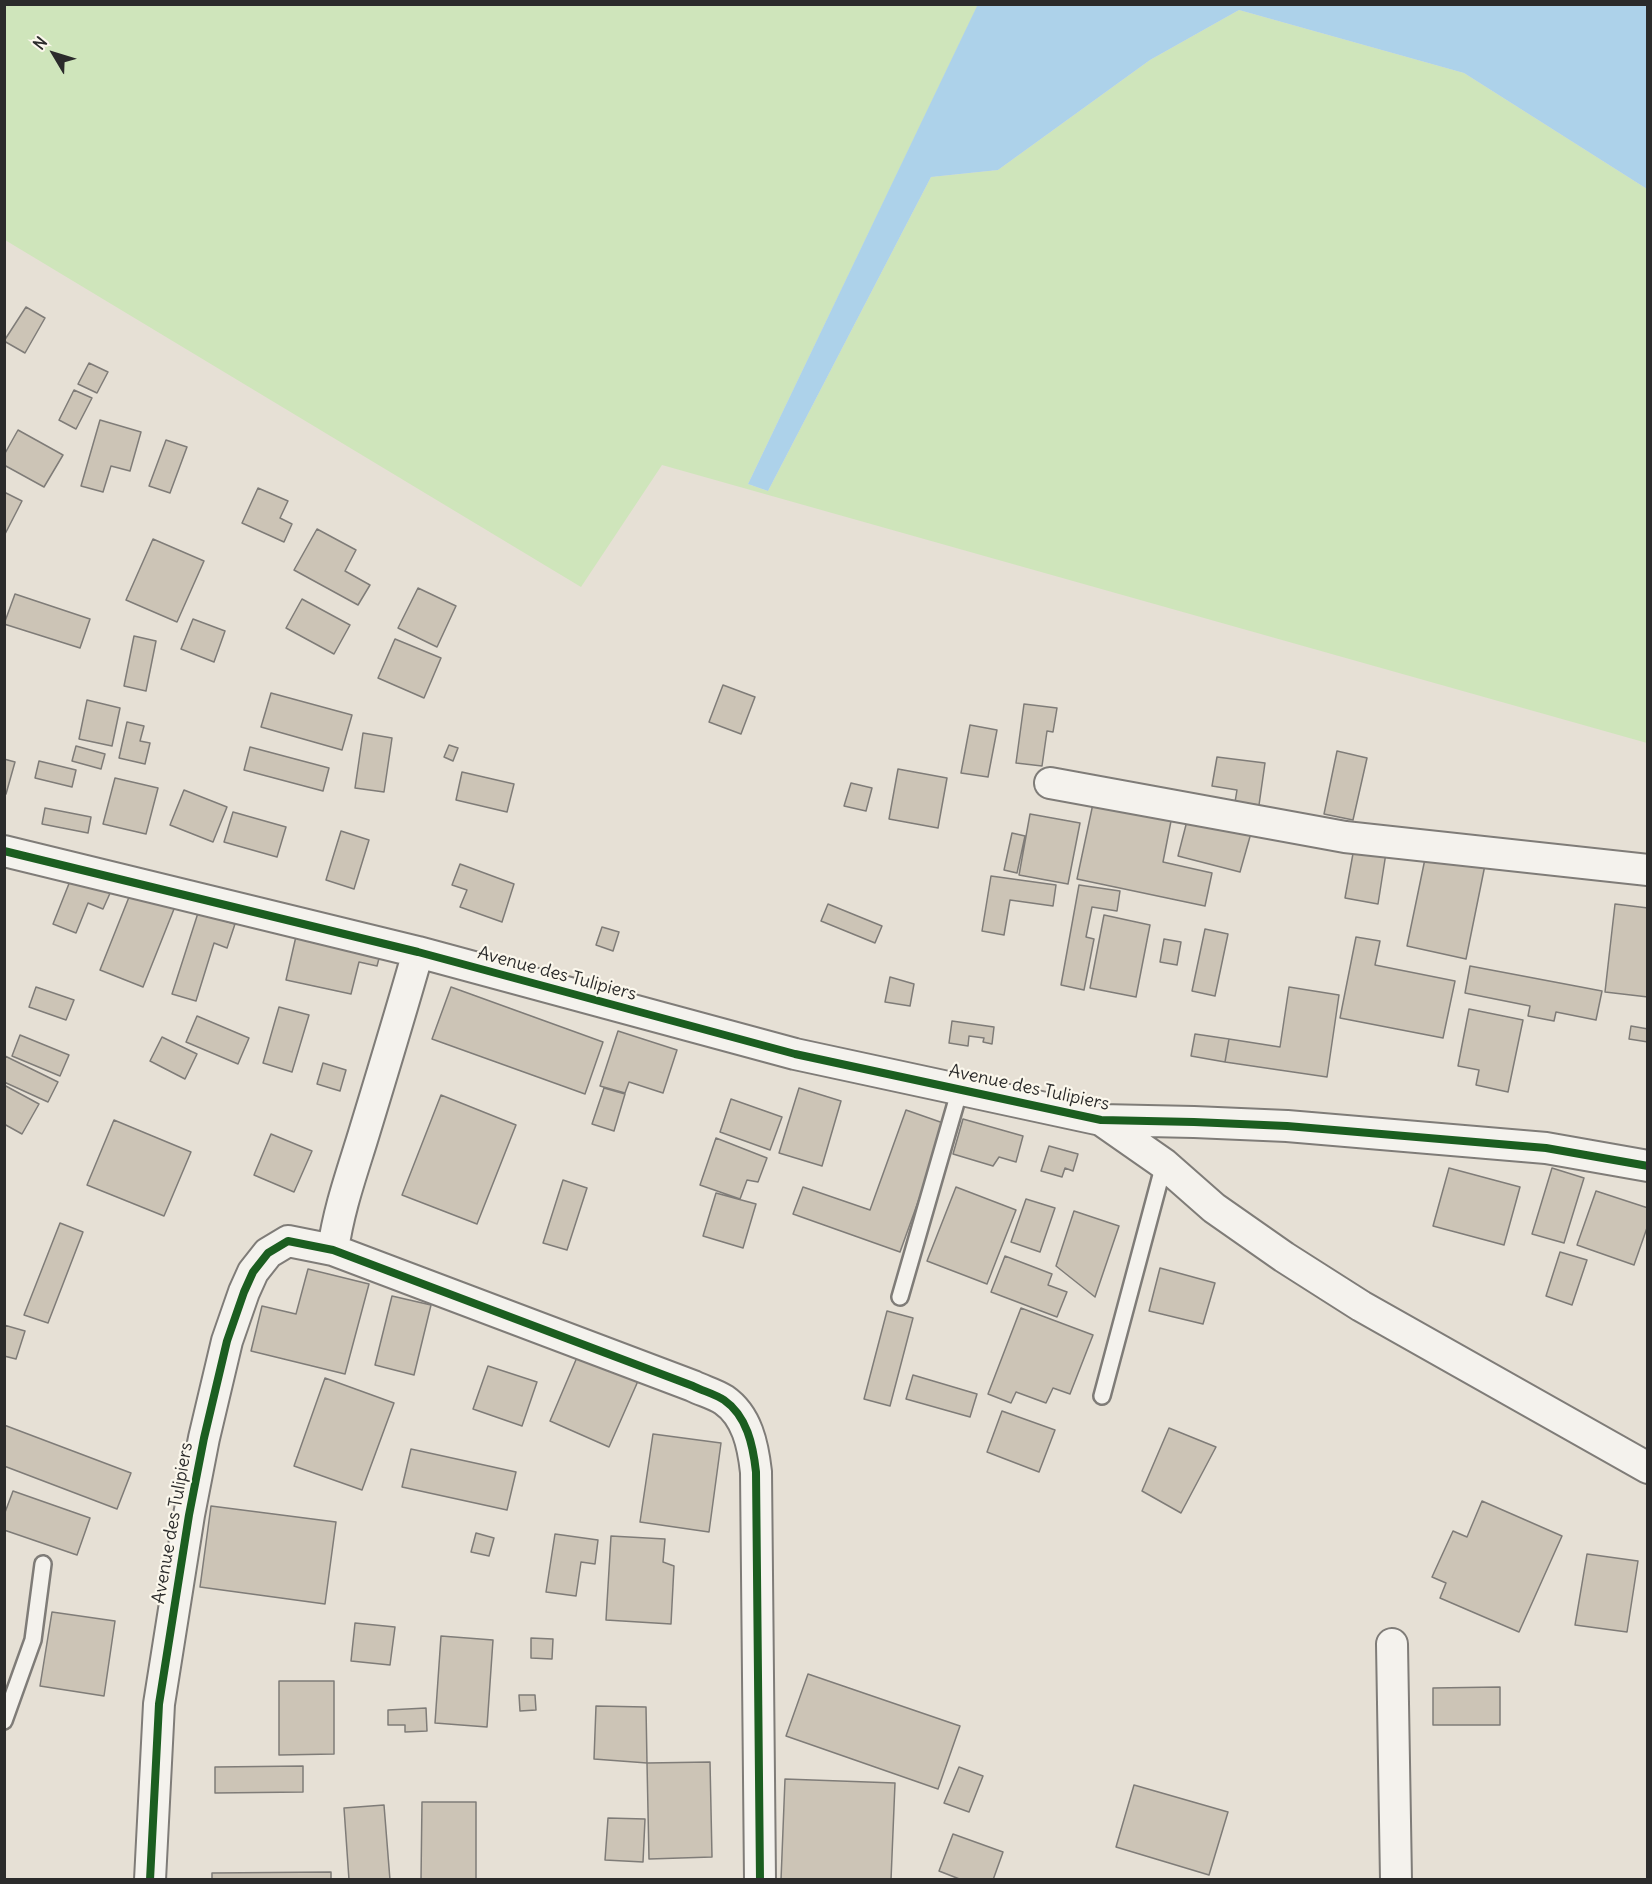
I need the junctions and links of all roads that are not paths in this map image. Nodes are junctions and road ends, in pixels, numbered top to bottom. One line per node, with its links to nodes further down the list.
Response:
1 (1050, 783): 3 (street)
2 (4, 851): 4 (street, Avenue des Tulipiers)
3 (1647, 870)
4 (418, 952): 5 (street, Avenue des Tulipiers); 9 (street)
5 (960, 1089): 6 (street, Avenue des Tulipiers); 10 (lane)
6 (1101, 1120): 7 (street); 8 (street, Avenue des Tulipiers)
7 (1164, 1164): 11 (lane); 12 (street)
8 (1647, 1166)
9 (333, 1250): 16 (street, Avenue des Tulipiers); 17 (street, Avenue des Tulipiers)
10 (900, 1297)
11 (1102, 1396)
12 (1647, 1468)
13 (43, 1564): 15 (lane)
14 (1392, 1644): 18 (street)
15 (4, 1721)
16 (150, 1880)
17 (760, 1880)
18 (1396, 1880)

